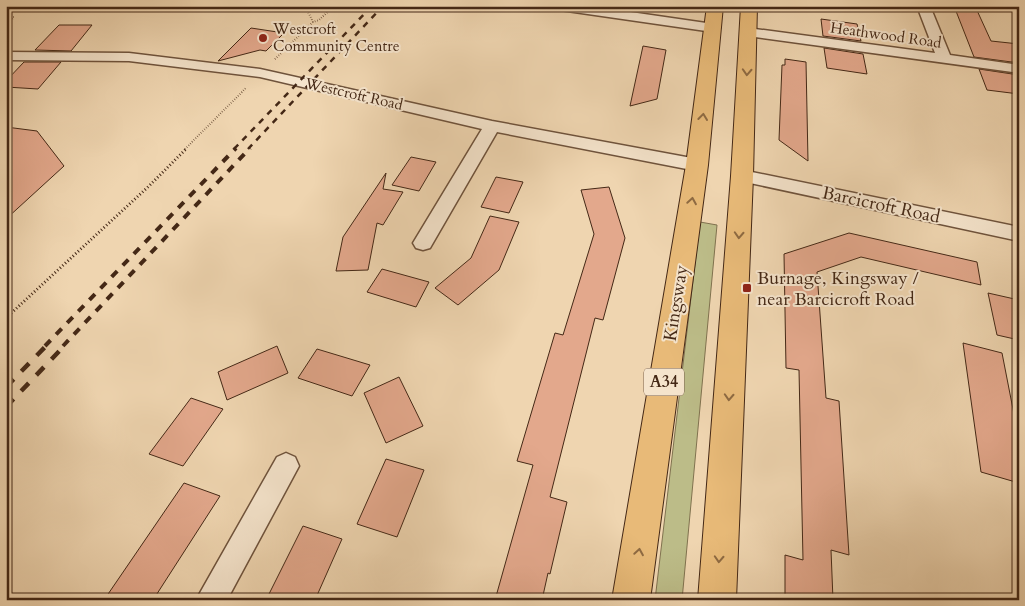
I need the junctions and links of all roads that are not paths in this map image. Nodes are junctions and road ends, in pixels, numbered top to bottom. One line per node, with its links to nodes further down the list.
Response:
1 (560, 6): 5 (street)
2 (716, 6): 5 (highway, Kingsway / A34)
3 (923, 6): 7 (street)
4 (749, 19): 7 (street, Heathwood Road); 11 (highway, one-way to 11)
5 (713, 28): 10 (highway, Kingsway / A34, one-way to 5)
6 (6, 56): 9 (street, Westcroft Road)
7 (944, 59): 8 (street, Heathwood Road)
8 (1019, 69)
9 (492, 126): 10 (street, Westcroft Road); 13 (street)
10 (697, 165): 16 (highway, Kingsway / A34, one-way to 10)
11 (742, 176): 12 (street, Barcicroft Road); 17 (highway, one-way to 17)
12 (1019, 234)
13 (423, 243)
14 (286, 466): 15 (street)
15 (212, 600)
16 (632, 600)
17 (717, 600)

